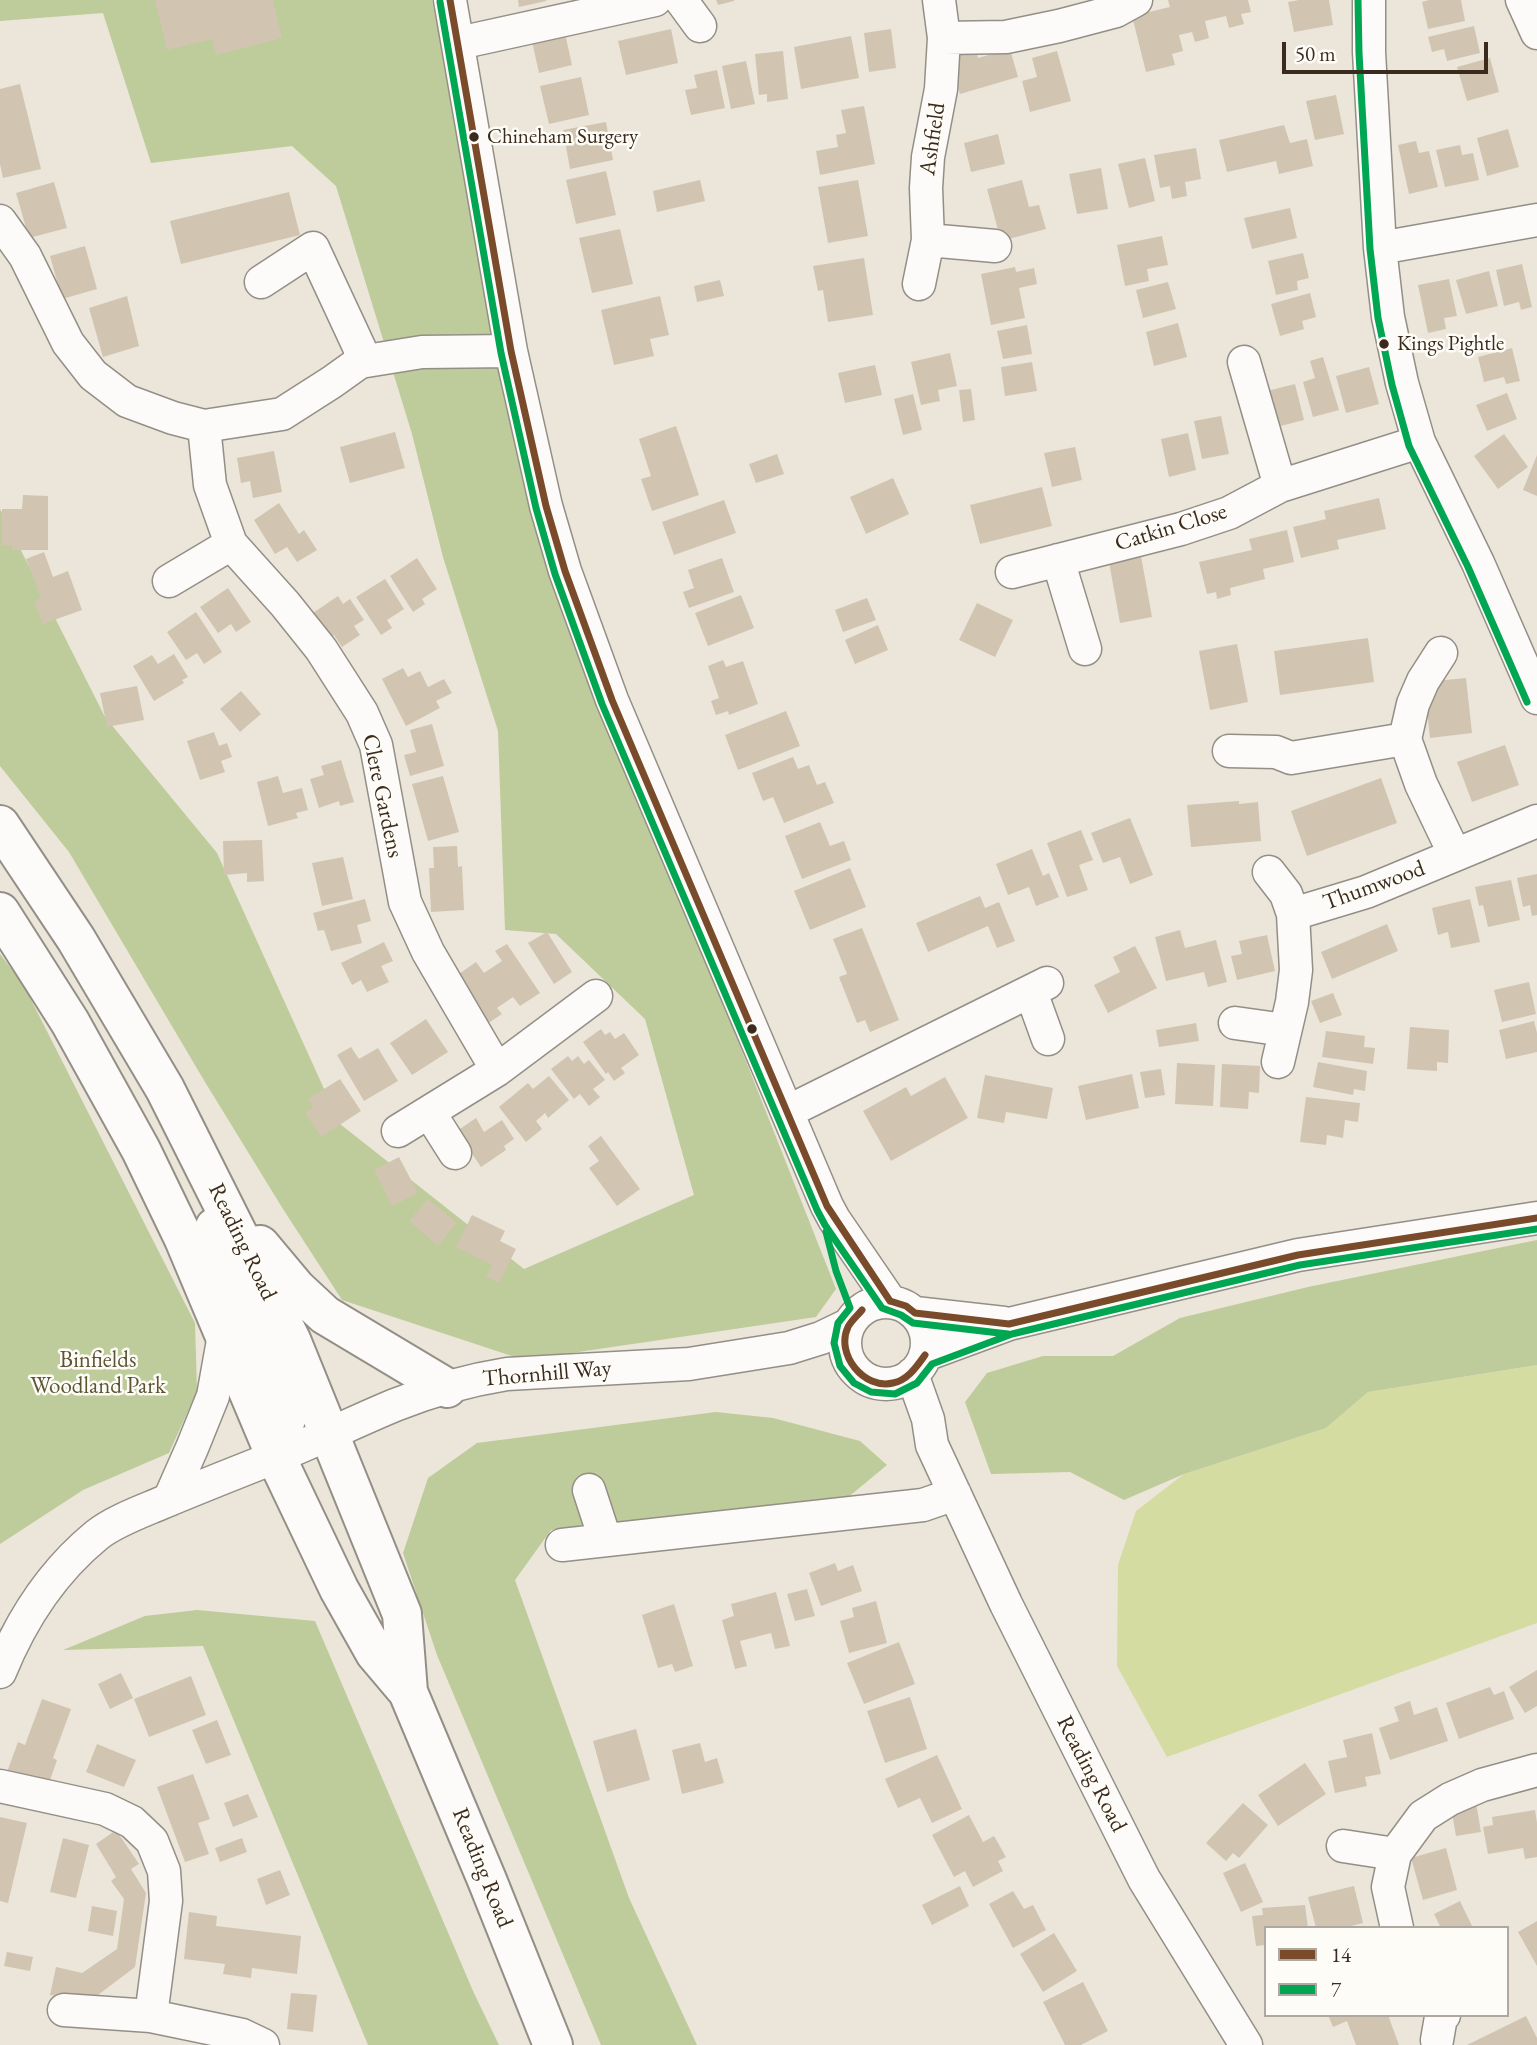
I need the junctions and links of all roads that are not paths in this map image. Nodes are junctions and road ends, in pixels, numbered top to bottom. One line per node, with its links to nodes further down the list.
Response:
1 (450, 0): 11 (street)
2 (655, 0): 11 (street)
3 (681, 0): 8 (street)
4 (939, 0): 10 (street, Ashfield)
5 (1136, 0): 10 (street)
6 (1368, 0): 16 (street)
7 (1522, 0): 9 (street)
8 (699, 26)
9 (1537, 33)
10 (944, 37): 14 (street, Ashfield)
11 (459, 43): 19 (street)
12 (1537, 220): 16 (street)
13 (0, 221): 22 (street)
14 (928, 240): 15 (street); 18 (street, Ashfield)
15 (995, 246)
16 (1380, 248): 23 (street)
17 (261, 282): 20 (street)
18 (919, 284)
19 (511, 351): 20 (street); 47 (street)
20 (360, 362): 22 (street)
21 (1244, 362): 24 (street)
22 (204, 426): 25 (street, Clere Gardens)
23 (1419, 442): 24 (street, Catkin Close); 31 (street)
24 (1280, 486): 26 (street, Catkin Close)
25 (231, 544): 28 (street); 45 (street, Clere Gardens)
26 (1058, 560): 27 (street, Catkin Close); 29 (street)
27 (1012, 572)
28 (169, 581)
29 (1085, 649)
30 (1441, 653): 32 (street)
31 (1537, 698)
32 (1405, 739): 33 (street); 36 (street, Thumwood)
33 (1229, 751)
34 (1537, 821): 36 (street, Thumwood)
35 (0, 825): 50 (highway, Reading Road)
36 (1455, 855): 39 (street, Thumwood)
37 (1269, 872): 39 (street, Thumwood)
38 (0, 912): 54 (highway, Reading Road)
39 (1293, 914): 42 (street, Thumwood)
40 (596, 996): 45 (street)
41 (1236, 1023): 42 (street)
42 (1285, 1030): 44 (street, Thumwood)
43 (1048, 1040): 47 (street)
44 (1278, 1062)
45 (497, 1070): 46 (street)
46 (429, 1112): 48 (street); 49 (street)
47 (788, 1112): 52 (street)
48 (398, 1131)
49 (455, 1153)
50 (206, 1170): 58 (highway); 59 (highway, Reading Road); 61 (highway)
51 (1537, 1218): 53 (street)
52 (879, 1312): 53 (street); 55 (street, Thornhill Way); 56 (street); 57 (street)
53 (1009, 1324): 56 (street)
54 (224, 1335): 61 (highway, Reading Road); 64 (street)
55 (789, 1348): 57 (street, Thornhill Way); 58 (street, Thornhill Way)
56 (919, 1365): 57 (street); 60 (street, Reading Road)
57 (872, 1381): 60 (street, Reading Road)
58 (447, 1388): 59 (street, Thornhill Way)
59 (329, 1435): 61 (street, Thornhill Way); 68 (highway, Reading Road)
60 (932, 1445): 63 (street, Reading Road)
61 (276, 1457): 64 (street, Thornhill Way); 68 (highway, Reading Road)
62 (589, 1490): 65 (street)
63 (955, 1494): 65 (street); 78 (street, Reading Road)
64 (169, 1500): 67 (street, Thornhill Way)
65 (605, 1539): 66 (street)
66 (562, 1545)
67 (0, 1672)
68 (408, 1692): 77 (highway, Reading Road)
69 (1537, 1770): 72 (street)
70 (0, 1786): 75 (street)
71 (1343, 1846): 72 (street)
72 (1395, 1854): 73 (street)
73 (1397, 1926)
74 (64, 2010): 75 (street)
75 (151, 2017): 76 (street)
76 (263, 2045)
77 (553, 2045)
78 (1246, 2045)

